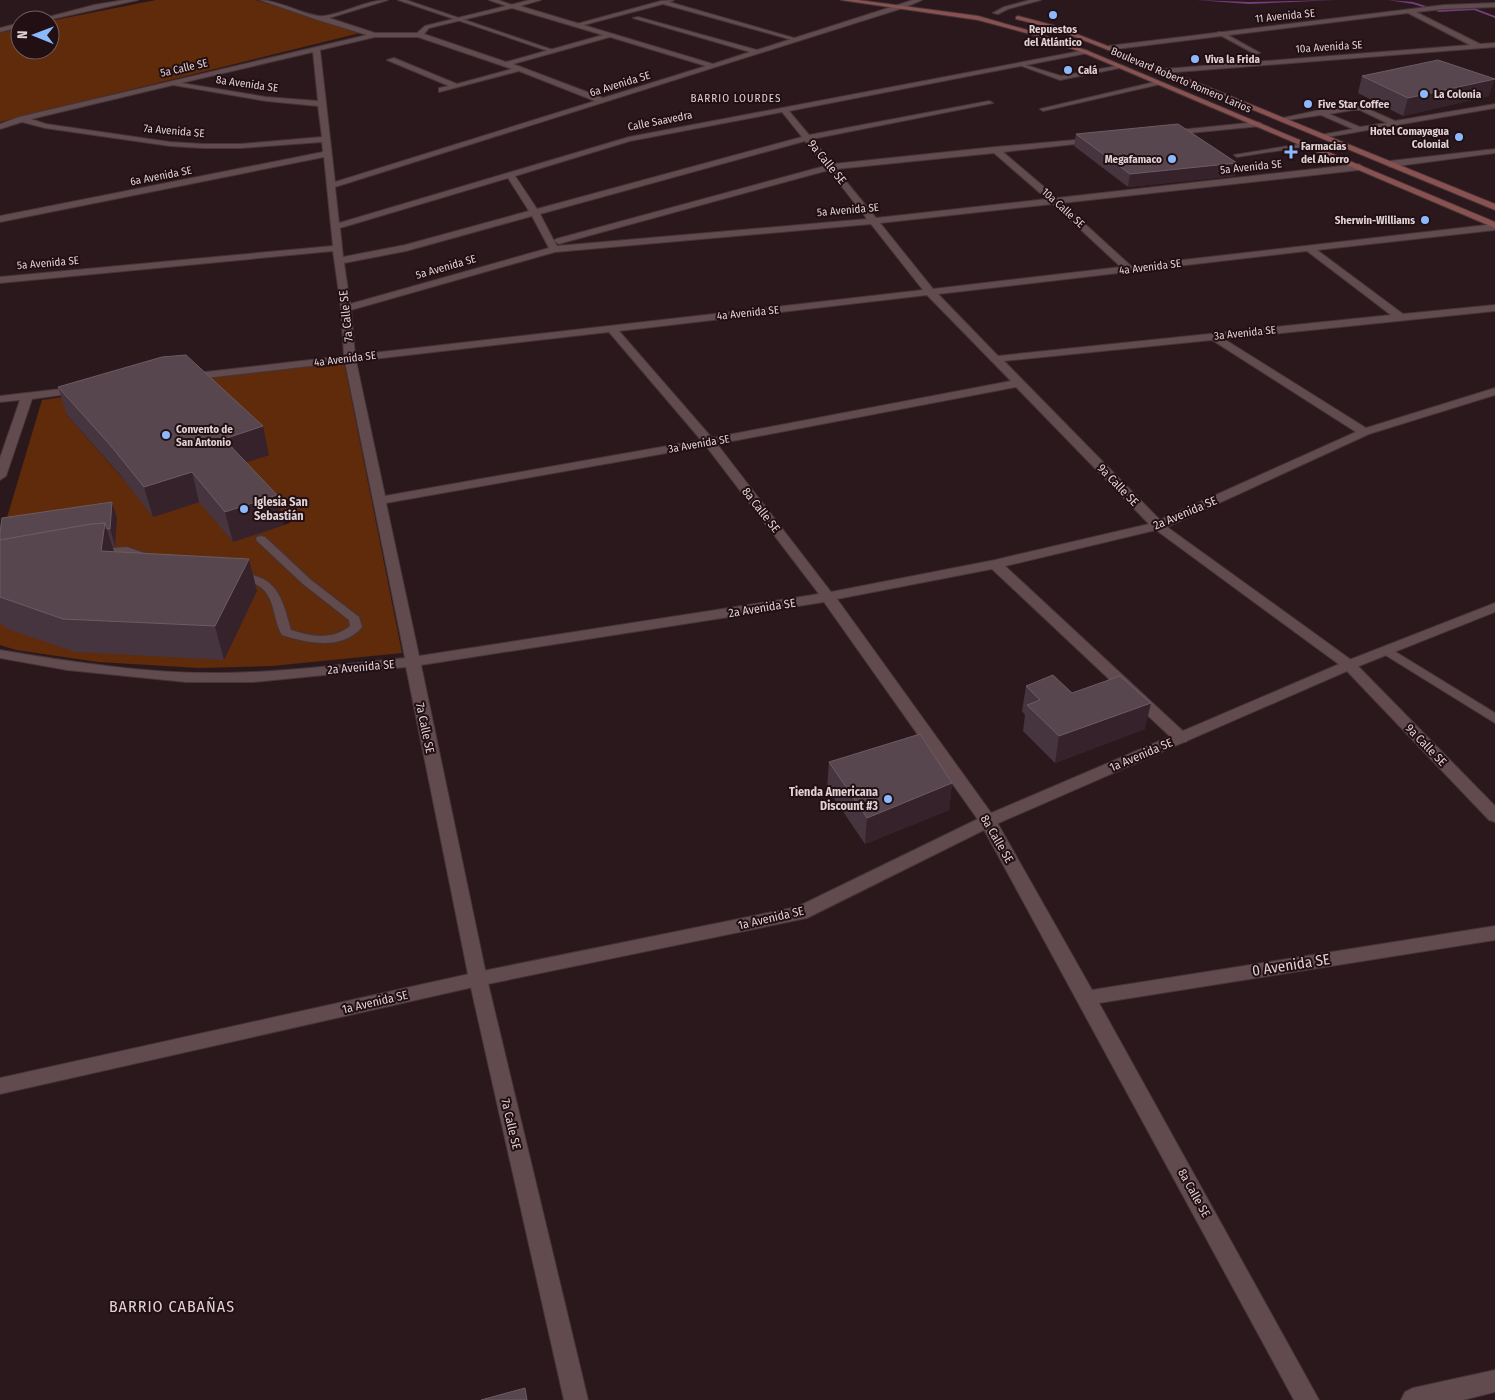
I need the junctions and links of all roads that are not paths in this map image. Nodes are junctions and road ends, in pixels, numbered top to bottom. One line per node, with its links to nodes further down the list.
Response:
1 (134, 0): 17 (street)
2 (263, 0): 19 (street)
3 (385, 0): 19 (street)
4 (401, 0): 20 (lane)
5 (492, 0): 14 (lane)
6 (538, 0): 14 (street)
7 (671, 0): 11 (lane)
8 (844, 0): 12 (main road, Boulevard Roberto Romero Larios)
9 (1038, 0): 16 (street)
10 (917, 1): 12 (street, 6a Avenida SE); 16 (main road, Boulevard Roberto Romero Larios)
11 (663, 2): 21 (lane); 26 (lane)
12 (903, 4): 26 (street, 6a Avenida SE); 33 (main road, Boulevard Roberto Romero Larios)
13 (1495, 5): 15 (street, 11 Avenida SE)
14 (512, 6): 20 (street); 21 (street)
15 (1410, 12): 22 (street, 11 Avenida SE); 28 (street)
16 (996, 13): 29 (main road, Boulevard Roberto Romero Larios)
17 (60, 15)
18 (636, 18): 32 (street)
19 (320, 19): 25 (street)
20 (457, 19): 23 (street); 31 (lane)
21 (576, 25): 24 (street)
22 (1220, 34): 29 (street, 11 Avenida SE); 34 (lane)
23 (418, 35): 25 (street); 37 (street)
24 (611, 35): 31 (street); 39 (street)
25 (375, 36): 30 (street, 5a Calle SE)
26 (798, 40): 32 (street, 6a Avenida SE)
27 (1495, 45): 28 (street, 10a Avenida SE)
28 (1478, 46): 35 (street); 42 (street, 10a Avenida SE)
29 (1108, 48): 42 (main road, Boulevard Roberto Romero Larios)
30 (316, 49): 44 (street, 5a Calle SE); 48 (street, 7a Calle SE)
31 (553, 51): 37 (street)
32 (757, 52): 39 (street, 6a Avenida SE)
33 (1086, 52): 38 (street, Calle Saavedra); 40 (main road, Boulevard Roberto Romero Larios)
34 (1257, 52)
35 (1495, 55)
36 (391, 60): 45 (street)
37 (506, 64): 41 (street)
38 (1021, 64): 40 (lane); 51 (street, Calle Saavedra)
39 (714, 66): 47 (street, 6a Avenida SE)
40 (1122, 67): 43 (main road, Boulevard Roberto Romero Larios)
41 (520, 69): 45 (street); 47 (street)
42 (1164, 71): 55 (main road, Boulevard Roberto Romero Larios)
43 (1160, 83): 52 (lane); 56 (main road, Boulevard Roberto Romero Larios)
44 (169, 84): 48 (street, 8a Avenida SE); 54 (street, 5a Calle SE)
45 (456, 86): 46 (street)
46 (442, 90)
47 (603, 101): 74 (street, 6a Avenida SE)
48 (322, 104): 64 (street, 7a Calle SE)
49 (989, 104): 62 (street)
50 (1495, 106): 57 (lane)
51 (784, 109): 62 (street, 9a Calle SE); 73 (street, Calle Saavedra)
52 (1043, 109)
53 (1320, 112): 55 (lane); 57 (lane); 59 (lane)
54 (22, 119): 58 (street, 5a Calle SE); 64 (street, 7a Avenida SE)
55 (1280, 119): 61 (main road, Boulevard Roberto Romero Larios)
56 (1258, 124): 60 (street); 65 (main road, Boulevard Roberto Romero Larios)
57 (1395, 124): 59 (lane)
58 (0, 127)
59 (1361, 130): 61 (lane)
60 (1164, 133)
61 (1322, 136): 70 (main road, Boulevard Roberto Romero Larios)
62 (807, 138): 71 (street, 9a Calle SE); 77 (street)
63 (1107, 138): 66 (street)
64 (325, 139): 68 (street, 7a Calle SE)
65 (1306, 145): 69 (lane); 72 (main road, Boulevard Roberto Romero Larios)
66 (995, 149): 71 (street); 75 (street, 10a Calle SE)
67 (1495, 151): 70 (street)
68 (327, 154): 74 (street, 7a Calle SE); 78 (street, 6a Avenida SE)
69 (1238, 155)
70 (1390, 164): 76 (main road, Boulevard Roberto Romero Larios)
71 (831, 167): 79 (street, 9a Calle SE); 82 (street)
72 (1359, 167): 75 (street, 5a Avenida SE); 80 (main road, Boulevard Roberto Romero Larios)
73 (510, 175): 77 (street); 81 (street, Calle Saavedra)
74 (331, 186): 81 (street, 7a Calle SE)
75 (1056, 201): 79 (street, 5a Avenida SE); 86 (street, 10a Calle SE)
76 (1495, 207)
77 (534, 212): 82 (street); 85 (street)
78 (0, 220)
79 (874, 221): 82 (street, 5a Avenida SE); 88 (street, 9a Calle SE)
80 (1495, 226): 84 (street, 4a Avenida SE)
81 (335, 228): 83 (street, 7a Calle SE)
82 (552, 246): 89 (street, 5a Avenida SE)
83 (338, 248): 85 (street, 7a Calle SE); 87 (street, 5a Avenida SE)
84 (1308, 248): 86 (street, 4a Avenida SE); 91 (street)
85 (339, 261): 89 (street, 7a Calle SE)
86 (1129, 269): 88 (street, 4a Avenida SE)
87 (0, 280)
88 (931, 293): 92 (street, 4a Avenida SE); 95 (street, 9a Calle SE)
89 (346, 308): 94 (street, 7a Calle SE)
90 (1495, 308): 91 (street, 3a Avenida SE)
91 (1400, 317): 93 (street, 3a Avenida SE)
92 (611, 328): 94 (street, 4a Avenida SE); 103 (street, 8a Calle SE)
93 (1214, 336): 95 (street, 3a Avenida SE); 102 (street)
94 (350, 358): 96 (street, 4a Avenida SE); 105 (street, 7a Calle SE)
95 (996, 359): 97 (street, 9a Calle SE)
96 (174, 379)
97 (1019, 383): 103 (street, 3a Avenida SE); 106 (street, 9a Calle SE)
98 (86, 389): 100 (street)
99 (1495, 391): 102 (street, 2a Avenida SE)
100 (27, 396): 101 (street); 104 (street)
101 (0, 399)
102 (1366, 432): 106 (street, 2a Avenida SE)
103 (709, 442): 105 (street, 3a Avenida SE); 112 (street, 8a Calle SE)
104 (0, 476)
105 (378, 501): 116 (street, 7a Calle SE)
106 (1158, 526): 110 (street, 2a Avenida SE); 117 (street, 9a Calle SE)
107 (261, 539): 111 (lane)
108 (82, 554): 109 (lane)
109 (164, 563)
110 (995, 564): 112 (street, 2a Avenida SE); 119 (street)
111 (228, 576)
112 (828, 597): 116 (street, 2a Avenida SE); 121 (street, 8a Calle SE)
113 (1495, 607): 114 (street, 1a Avenida SE)
114 (1386, 650): 117 (street, 1a Avenida SE); 118 (lane)
115 (0, 654): 116 (street, 2a Avenida SE)
116 (411, 662): 123 (street, 7a Calle SE)
117 (1349, 665): 119 (street, 1a Avenida SE); 120 (street, 9a Calle SE)
118 (1495, 719)
119 (1180, 738): 121 (street, 1a Avenida SE)
120 (1495, 816)
121 (988, 821): 123 (street, 1a Avenida SE); 124 (street, 8a Calle SE)
122 (1495, 933): 124 (street, 0 Avenida SE)
123 (478, 979): 125 (street, 1a Avenida SE); 127 (street, 7a Calle SE)
124 (1087, 998): 128 (street, 8a Calle SE)
125 (0, 1086)
126 (1495, 1381): 129 (street)
127 (576, 1400)
128 (1307, 1400)
129 (1413, 1400)

